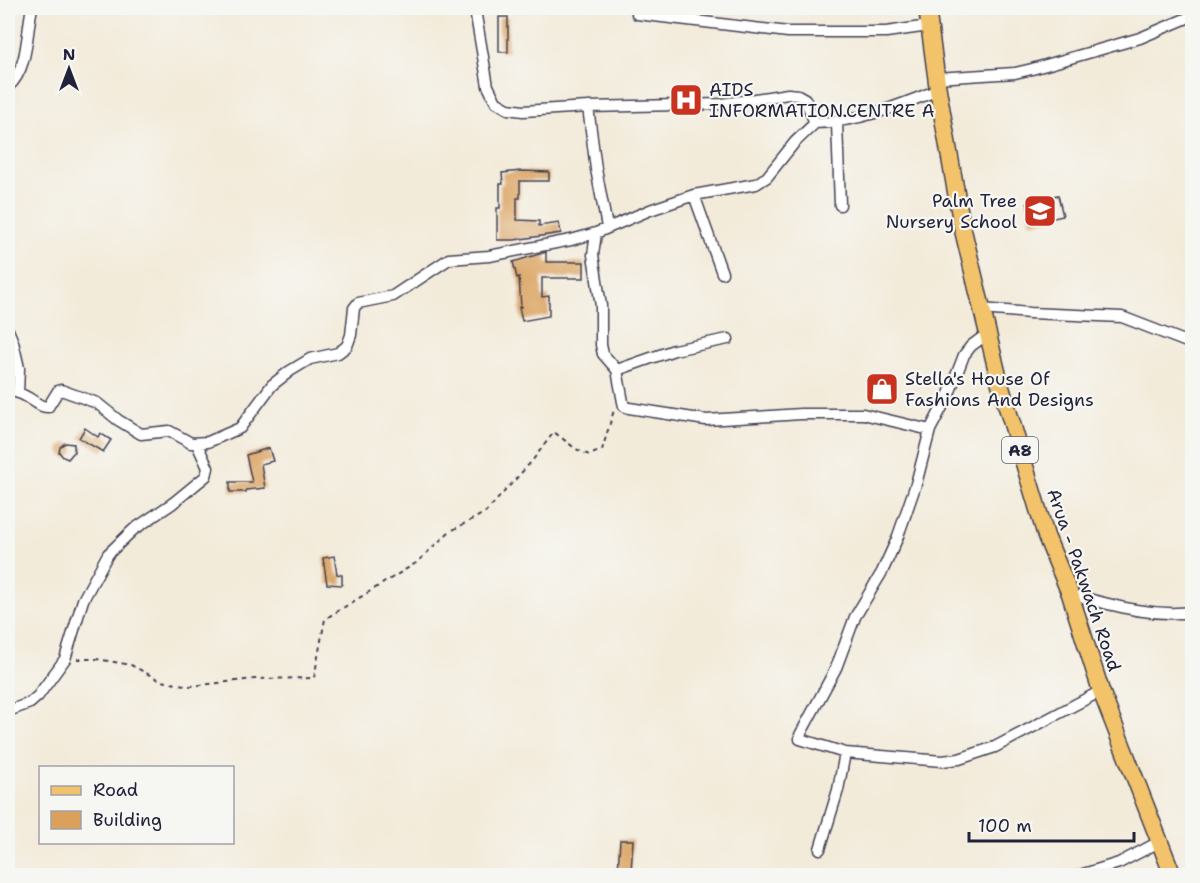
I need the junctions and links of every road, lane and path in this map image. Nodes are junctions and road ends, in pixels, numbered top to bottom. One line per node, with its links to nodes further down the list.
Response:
1 (32, 8): 8 (street)
2 (477, 8): 9 (street)
3 (927, 8): 6 (main road, Arua - Pakwach Road / A8)
4 (636, 14): 6 (street)
5 (1192, 16): 7 (street)
6 (929, 26): 7 (main road, Arua - Pakwach Road / A8)
7 (937, 84): 11 (street); 17 (main road, Arua - Pakwach Road / A8)
8 (8, 87)
9 (588, 107): 10 (street); 14 (street)
10 (815, 123): 11 (street); 12 (street)
11 (837, 123): 13 (street)
12 (694, 195): 14 (street); 16 (street)
13 (840, 206)
14 (607, 227): 15 (street)
15 (596, 233): 22 (street); 25 (street)
16 (722, 273)
17 (981, 309): 19 (main road, Arua - Pakwach Road / A8); 21 (street)
18 (8, 330): 25 (street)
19 (987, 334): 24 (street); 26 (main road, Arua - Pakwach Road / A8)
20 (728, 339): 22 (street)
21 (1192, 344)
22 (617, 370): 23 (street)
23 (623, 402): 24 (street); 28 (path)
24 (930, 430): 31 (street)
25 (197, 444): 28 (street)
26 (1070, 594): 27 (street); 29 (main road, Arua - Pakwach Road / A8)
27 (1192, 612)
28 (65, 659): 30 (street)
29 (1101, 691): 31 (street); 32 (main road, Arua - Pakwach Road / A8)
30 (8, 711)
31 (845, 753): 33 (street)
32 (1160, 842): 34 (street); 35 (main road, Arua - Pakwach Road / A8)
33 (820, 849)
34 (1077, 876)
35 (1173, 876)

